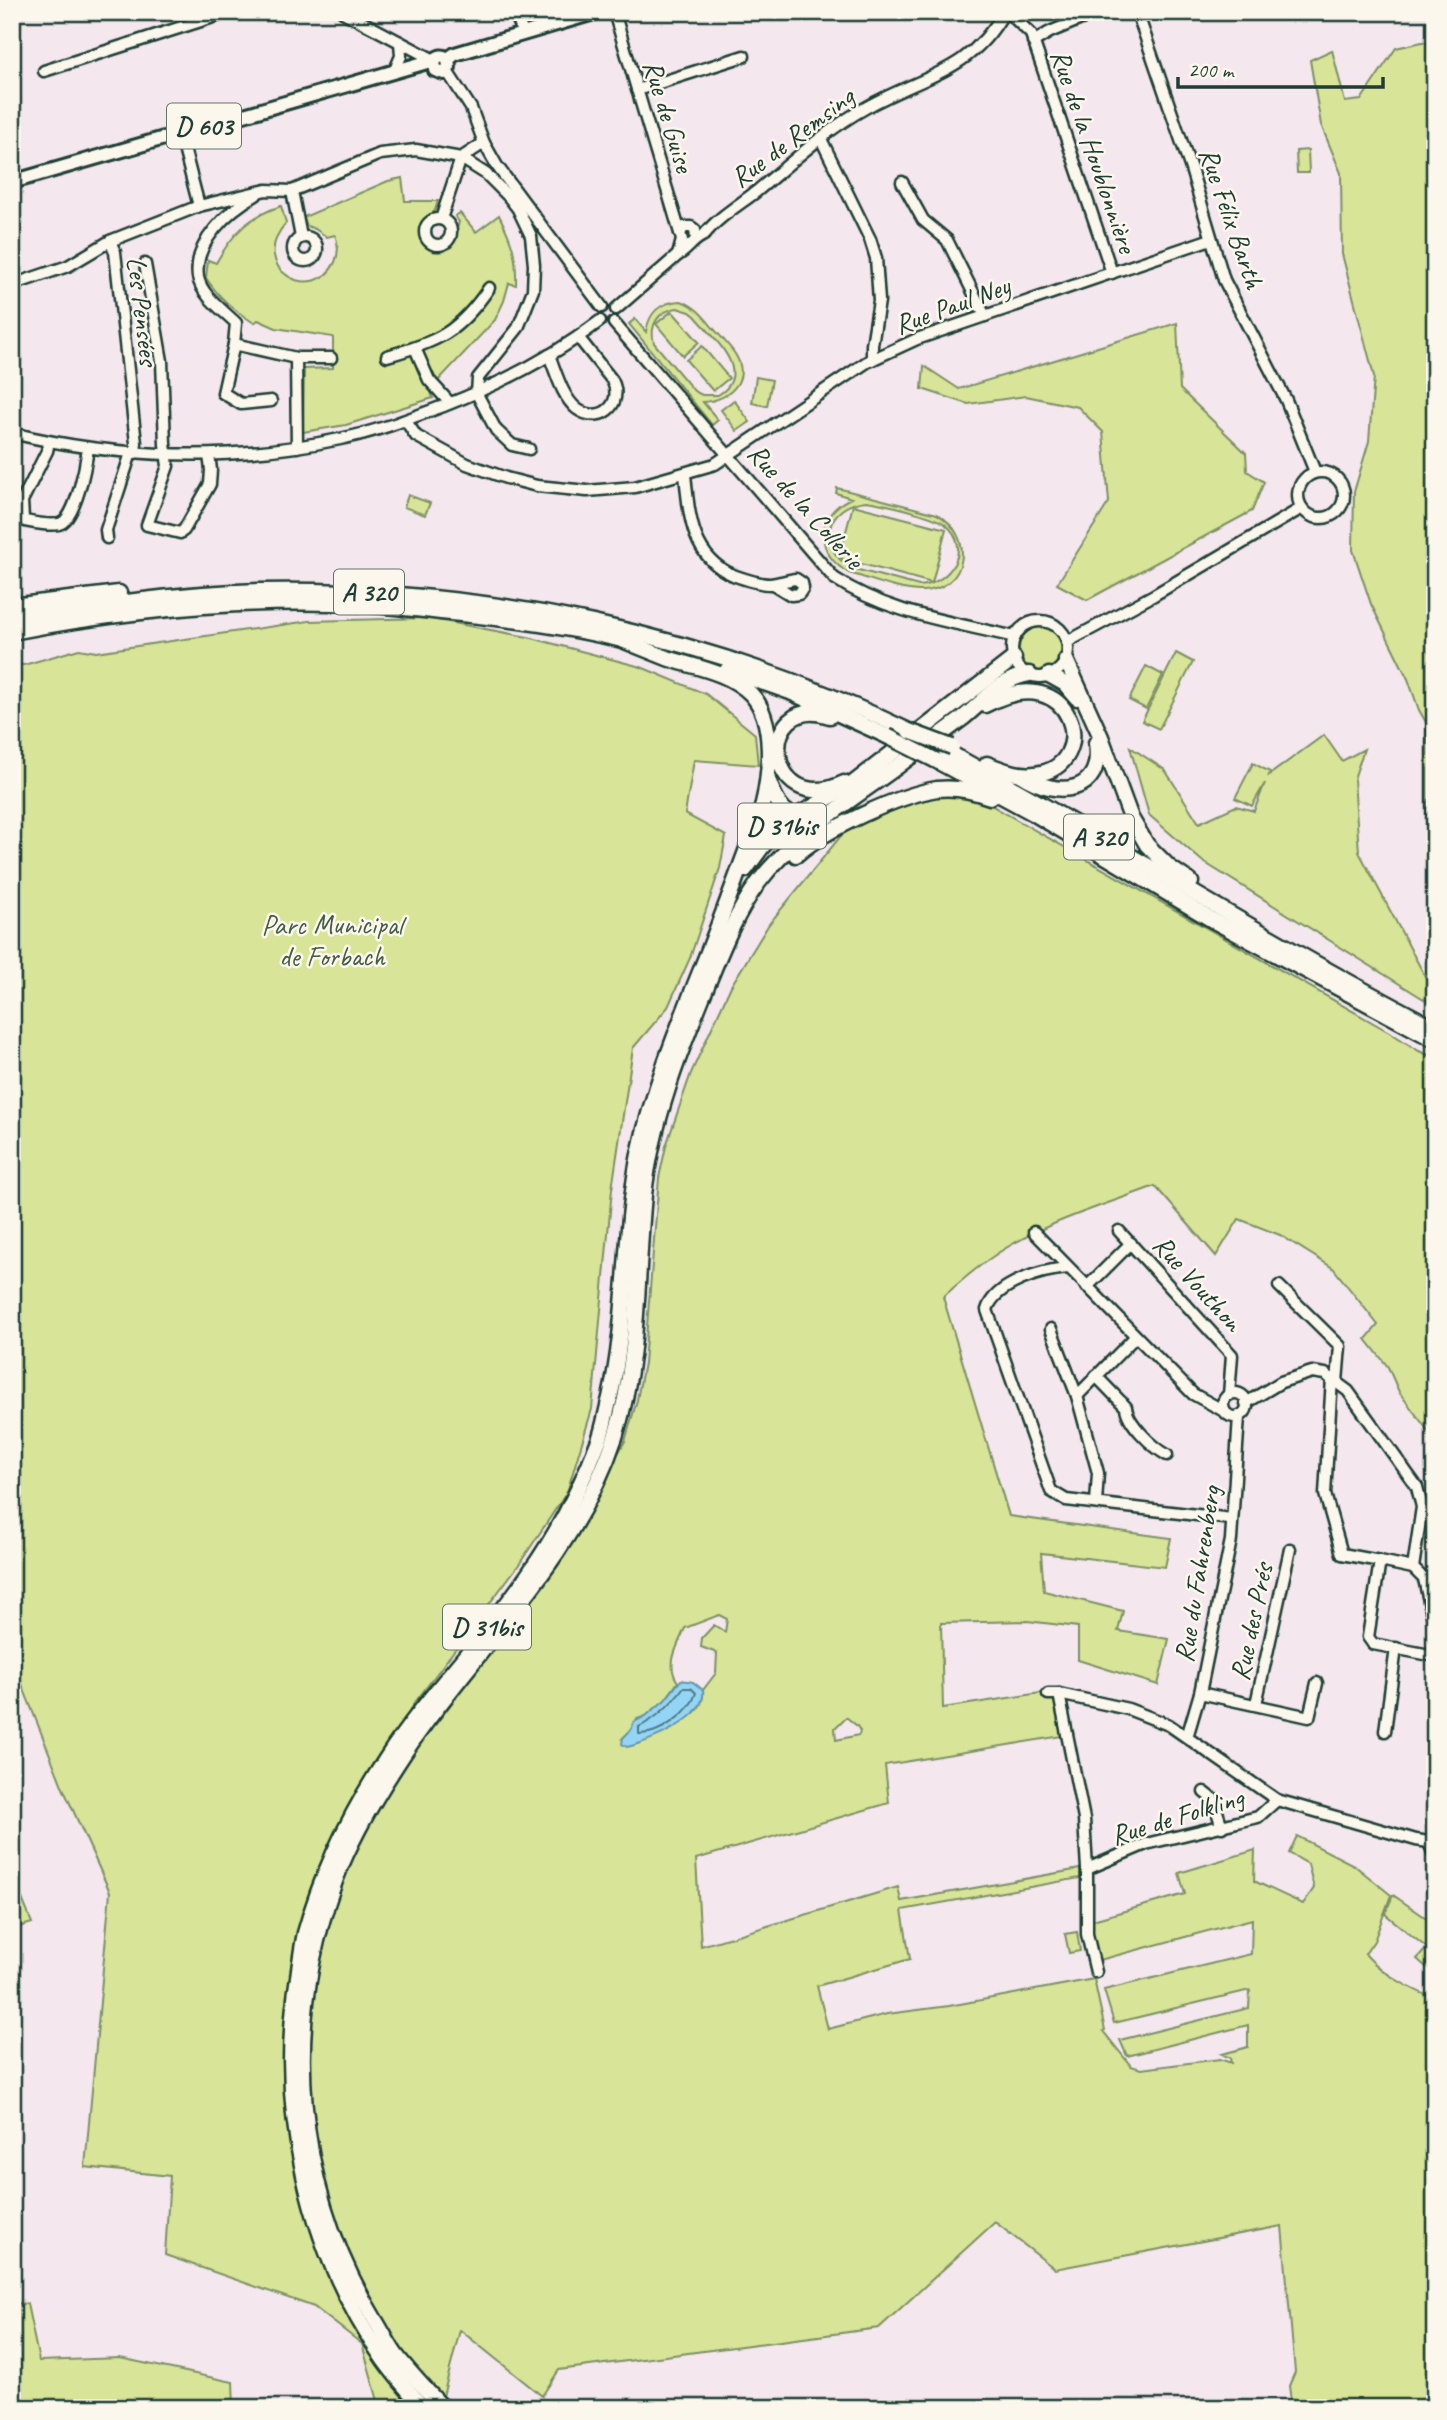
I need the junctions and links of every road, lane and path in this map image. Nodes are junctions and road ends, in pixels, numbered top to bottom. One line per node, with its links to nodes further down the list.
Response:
1 (229, 12): 17 (street)
2 (343, 12): 12 (street)
3 (515, 12): 11 (street)
4 (597, 12): 11 (main road, D 603)
5 (614, 12): 18 (street, Rue de Guise)
6 (1006, 12): 13 (street, Rue de la Houblonnière); 20 (street, Rue de Remsing)
7 (1098, 12): 13 (street)
8 (1137, 12): 31 (street, Rue Félix Barth)
9 (1237, 12): 10 (street)
10 (1250, 12)
11 (523, 33): 15 (main road, D 603)
12 (400, 42): 15 (street); 16 (street)
13 (1033, 42): 34 (street, Rue de la Houblonnière)
14 (744, 56): 18 (street)
15 (441, 65): 16 (main road, D 603); 21 (street)
16 (395, 70): 19 (main road, D 603)
17 (44, 71)
18 (637, 90): 30 (street, Rue de Guise)
19 (180, 133): 23 (main road, D 603); 27 (street)
20 (821, 139): 30 (street, Rue de Remsing); 49 (street)
21 (484, 143): 22 (street); 37 (street)
22 (461, 158): 26 (street); 28 (street); 50 (street)
23 (12, 182)
24 (902, 182): 39 (street)
25 (266, 190): 26 (street); 27 (street); 43 (street)
26 (292, 191): 29 (street)
27 (199, 206): 32 (street)
28 (441, 219)
29 (301, 237)
30 (689, 237): 38 (street)
31 (1210, 239): 34 (street, Rue Paul Ney); 63 (street, Rue Félix Barth)
32 (110, 242): 35 (street, Les Pensées); 59 (street, Les Pensées)
33 (145, 264): 60 (street)
34 (1112, 273): 39 (street, Rue Paul Ney)
35 (12, 285)
36 (489, 288): 44 (street)
37 (602, 307): 38 (street); 40 (street)
38 (616, 309): 41 (street)
39 (985, 316): 49 (street, Rue Paul Ney)
40 (600, 321): 41 (street); 42 (street)
41 (614, 323): 62 (street, Rue de la Collerie)
42 (578, 337): 45 (street); 45 (street)
43 (234, 344): 47 (street); 51 (street)
44 (415, 348): 46 (street); 52 (street)
45 (550, 355): 50 (street)
46 (387, 356)
47 (296, 358): 48 (street); 56 (street)
48 (331, 358)
49 (872, 360): 62 (street, Rue Paul Ney)
50 (477, 394): 52 (street); 58 (street)
51 (271, 401)
52 (450, 403): 53 (street)
53 (406, 421): 56 (street); 64 (street, Rue Paul Ney)
54 (12, 433): 55 (street)
55 (48, 442): 57 (street); 57 (street)
56 (297, 447): 61 (street)
57 (88, 448): 59 (street)
58 (529, 449)
59 (133, 453): 60 (street); 66 (street)
60 (165, 454): 61 (street); 61 (street)
61 (209, 455)
62 (730, 456): 64 (street, Rue Paul Ney); 72 (street, Rue de la Collerie)
63 (1315, 472): 65 (street); 65 (street)
64 (685, 474): 67 (street)
65 (1302, 508): 74 (street)
66 (107, 538)
67 (773, 584)
68 (258, 591): 69 (highway); 70 (highway, A 320); 81 (highway, A 320, bridge)
69 (12, 606)
70 (12, 620)
71 (12, 632): 73 (highway, A 320)
72 (1015, 637): 74 (street); 75 (street)
73 (622, 640): 80 (highway, A 320); 84 (highway)
74 (1067, 642): 76 (street)
75 (1014, 658): 77 (street); 82 (highway, D 31bis)
76 (1066, 660): 78 (street); 89 (highway)
77 (1029, 674): 78 (street); 79 (highway, D 31bis)
78 (1049, 675): 83 (highway)
79 (965, 716): 83 (highway); 85 (highway, D 31bis)
80 (860, 724): 81 (highway, A 320, bridge); 82 (highway)
81 (945, 752): 83 (highway); 86 (highway, A 320); 89 (highway, A 320)
82 (868, 772): 87 (highway, D 31bis)
83 (1020, 774)
84 (769, 782): 87 (highway); 88 (highway)
85 (838, 809): 87 (highway); 90 (highway, D 31bis)
86 (1033, 814): 90 (highway); 92 (highway, A 320)
87 (793, 817): 88 (highway, D 31bis)
88 (725, 908): 130 (highway, D 31bis)
89 (1251, 927): 91 (highway, A 320)
90 (722, 949): 131 (highway, D 31bis)
91 (1435, 1028)
92 (1435, 1040)
93 (1119, 1231): 95 (street, Rue Vouthon)
94 (1034, 1232): 96 (street)
95 (1131, 1243): 98 (street, Rue Vouthon); 103 (street, Rue Vouthon)
96 (1068, 1268): 98 (street); 109 (street)
97 (1279, 1286): 102 (street)
98 (1087, 1287): 100 (street)
99 (1051, 1329): 104 (street)
100 (1135, 1337): 101 (street); 106 (street)
101 (1096, 1376): 104 (street); 108 (street)
102 (1334, 1380): 105 (street); 112 (street); 113 (street)
103 (1229, 1395): 105 (street); 106 (street)
104 (1077, 1396): 109 (street)
105 (1247, 1404): 107 (street)
106 (1224, 1411): 107 (street)
107 (1239, 1416): 110 (street, Rue du Fahrenberg)
108 (1167, 1455)
109 (1096, 1503): 110 (street)
110 (1232, 1519): 119 (street, Rue du Fahrenberg)
111 (1290, 1549): 120 (street, Rue des Prés)
112 (1380, 1561): 113 (street); 116 (street)
113 (1417, 1571): 114 (street); 115 (street)
114 (1435, 1574)
115 (1435, 1628)
116 (1395, 1648): 117 (street); 121 (street)
117 (1435, 1656)
118 (1317, 1683): 120 (street)
119 (1200, 1693): 120 (street); 122 (street, Rue du Fahrenberg)
120 (1256, 1704)
121 (1385, 1731)
122 (1187, 1737): 124 (street); 128 (street)
123 (1204, 1792): 125 (street)
124 (1276, 1800): 125 (street, Rue de Folkling); 126 (street)
125 (1222, 1827): 128 (street, Rue de Folkling)
126 (1432, 1843): 127 (street)
127 (1435, 1856)
128 (1087, 1869): 129 (street)
129 (1096, 1972)
130 (423, 2408)
131 (443, 2408)

